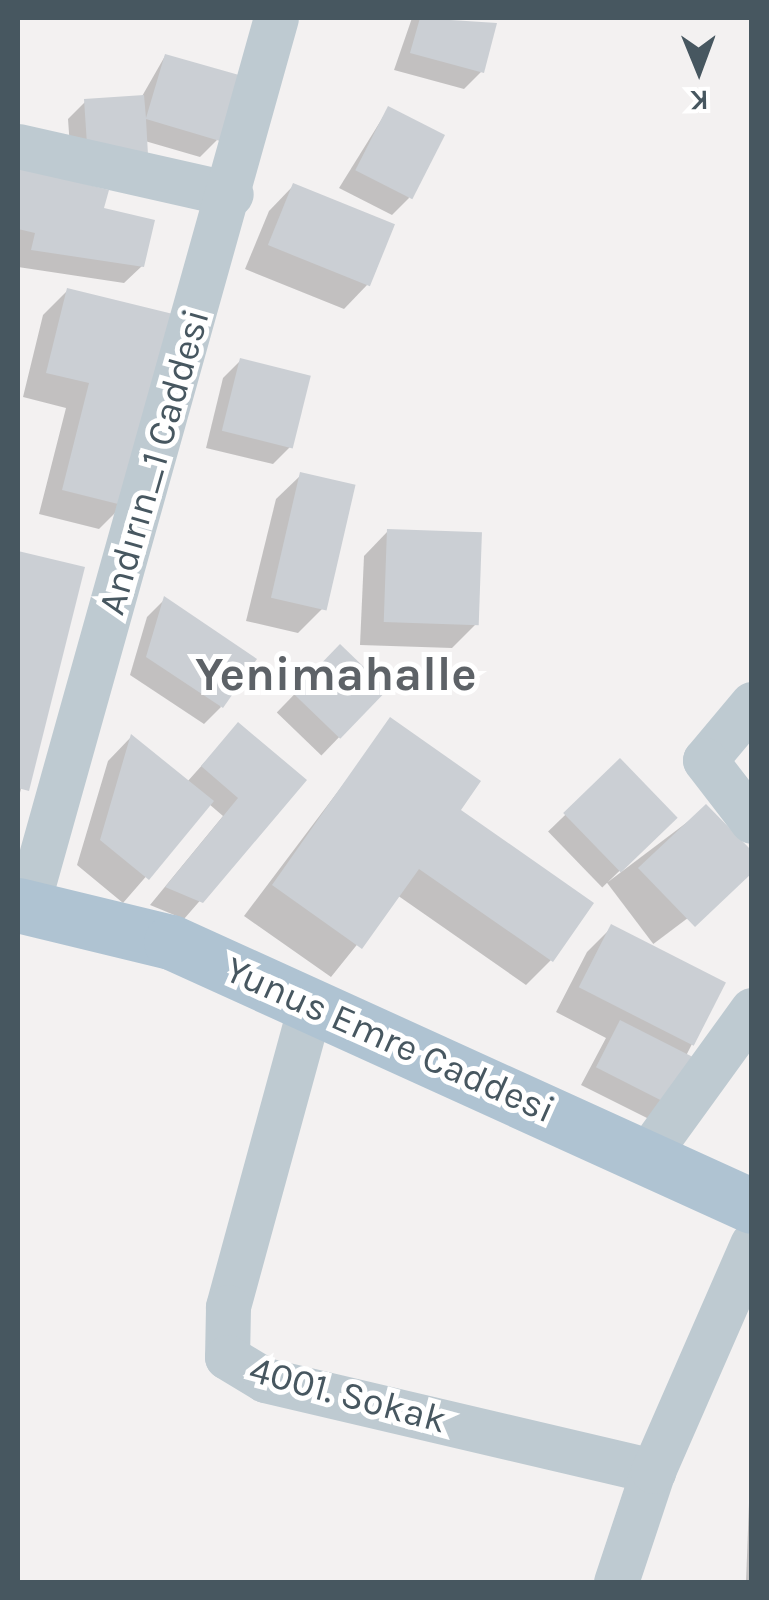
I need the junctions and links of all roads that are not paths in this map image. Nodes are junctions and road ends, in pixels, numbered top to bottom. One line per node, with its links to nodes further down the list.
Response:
1 (276, 18): 3 (street, Andırın_1 Caddesi)
2 (18, 146): 3 (street)
3 (231, 194): 6 (street, Andırın_1 Caddesi)
4 (752, 704): 5 (street)
5 (752, 821)
6 (22, 906): 7 (main road, Yunus Emre Caddesi)
7 (311, 1003): 9 (main road, Yunus Emre Caddesi); 12 (street, 4001. Sokak)
8 (752, 1010): 9 (street)
9 (647, 1156): 10 (main road, Yunus Emre Caddesi)
10 (752, 1206)
11 (752, 1244): 12 (street)
12 (653, 1470): 13 (street)
13 (616, 1582)

